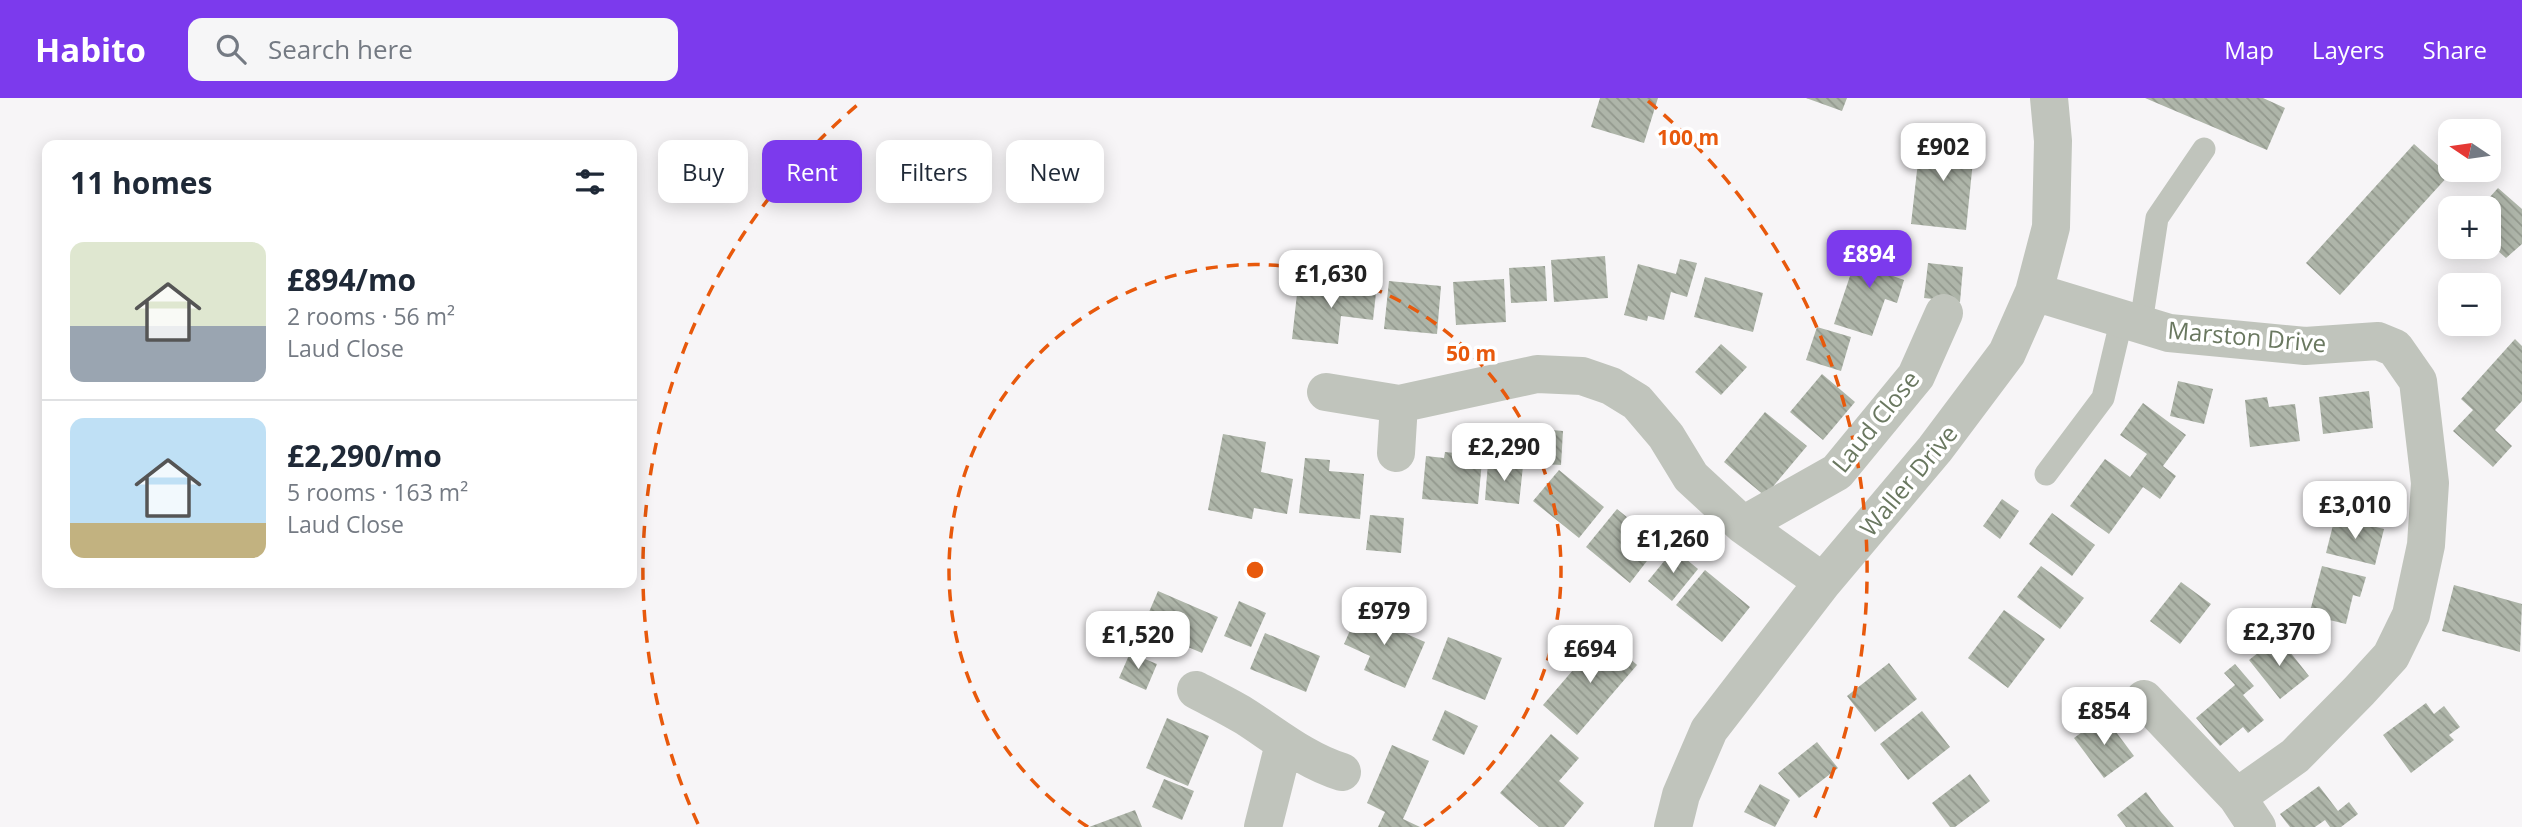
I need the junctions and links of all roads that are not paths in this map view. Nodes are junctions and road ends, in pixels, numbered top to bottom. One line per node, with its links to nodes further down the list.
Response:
1 (2049, 98): 3 (street, Waller Drive)
2 (2204, 149): 5 (lane)
3 (2034, 292): 5 (street, Marston Drive); 11 (street, Waller Drive)
4 (1944, 313): 10 (street, Laud Close)
5 (2131, 321): 9 (lane); 16 (street, Marston Drive)
6 (1326, 392): 7 (street)
7 (1399, 404): 8 (street); 10 (street)
8 (1396, 453)
9 (2046, 474)
10 (1743, 525): 11 (street)
11 (1823, 582): 18 (street, Waller Drive)
12 (1196, 690): 14 (street)
13 (2144, 699): 16 (street, Marston Drive)
14 (1284, 744): 15 (street); 17 (street)
15 (1342, 772)
16 (2247, 812)
17 (1263, 827)
18 (1673, 827)

